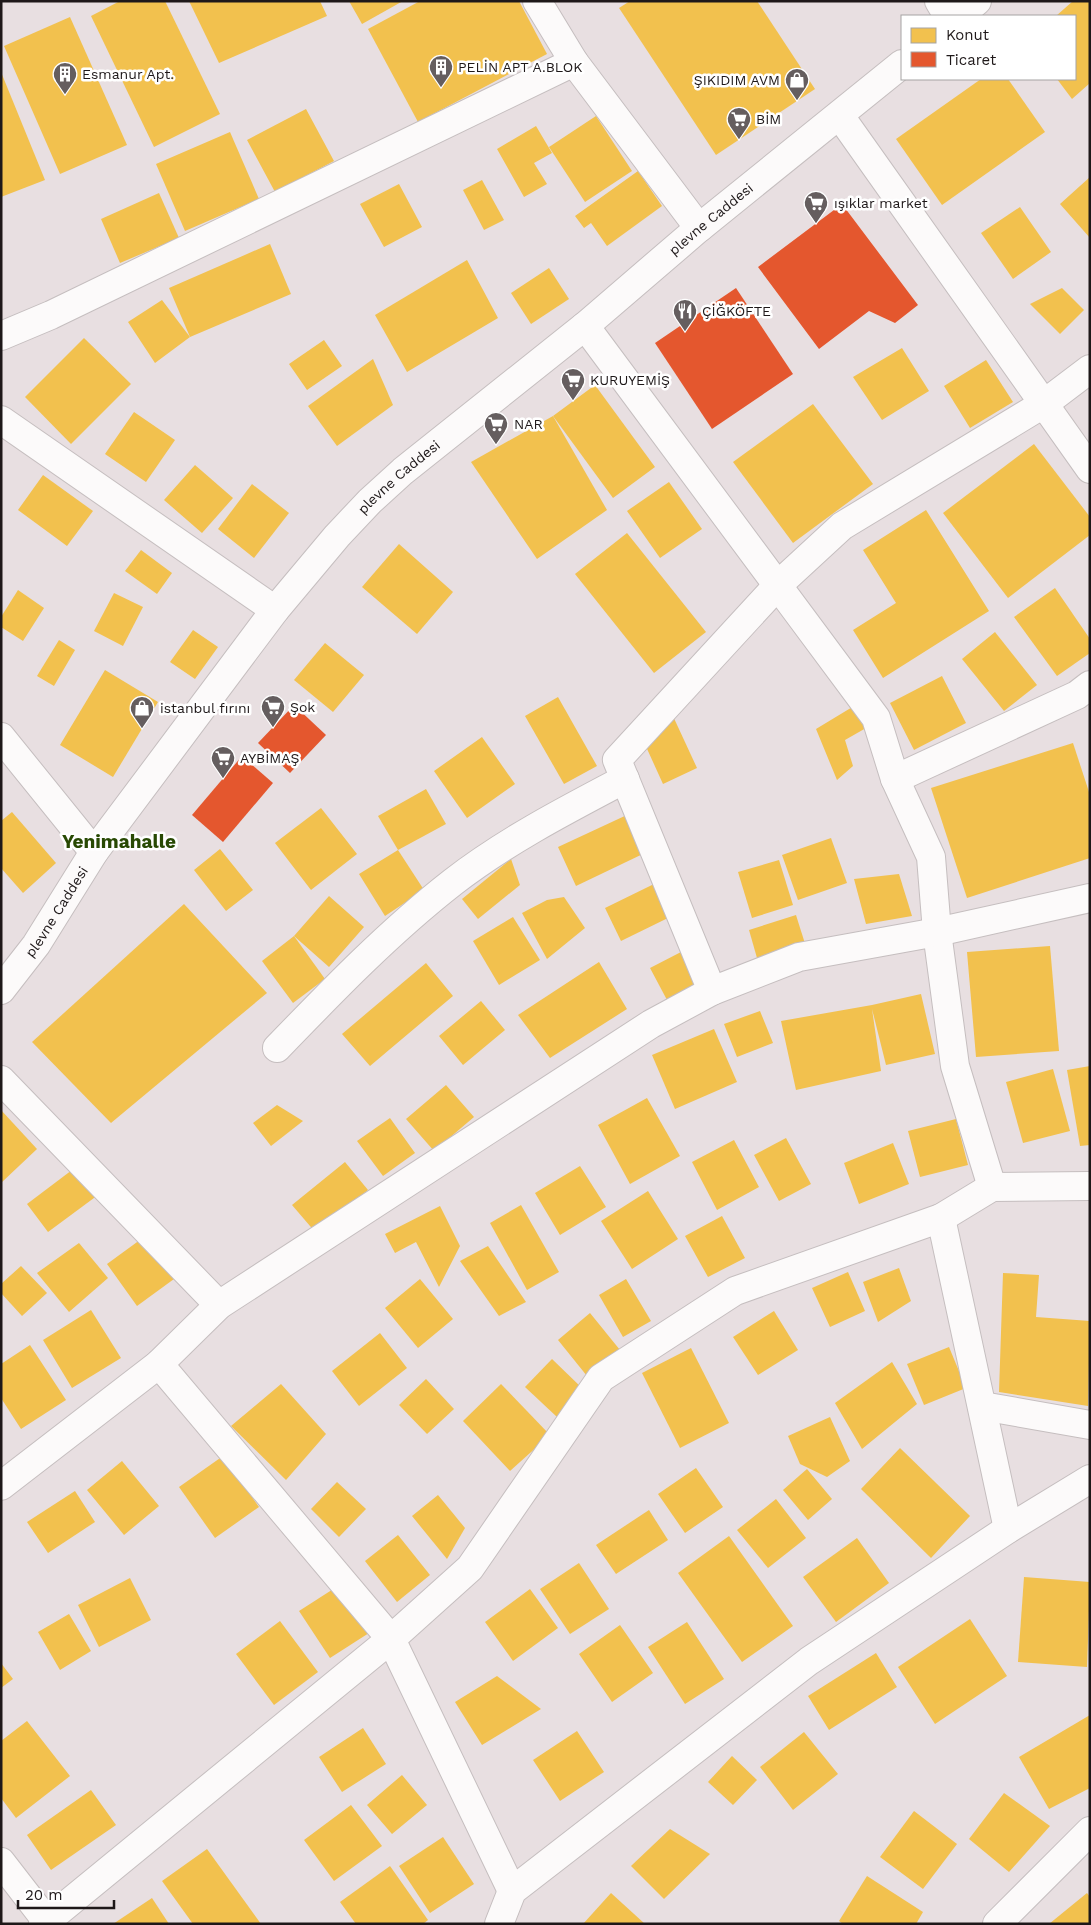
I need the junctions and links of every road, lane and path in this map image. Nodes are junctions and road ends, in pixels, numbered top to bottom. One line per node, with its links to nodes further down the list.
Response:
1 (537, 1): 6 (street)
2 (939, 1): 4 (street)
3 (977, 1): 5 (street)
4 (947, 15)
5 (960, 15)
6 (574, 62): 9 (street); 11 (street)
7 (901, 65): 8 (street, plevne Caddesi)
8 (840, 116): 9 (street, plevne Caddesi); 13 (street)
9 (699, 228): 10 (street, plevne Caddesi)
10 (585, 326): 16 (street); 17 (street, plevne Caddesi)
11 (1, 336)
12 (1090, 369): 13 (street)
13 (1045, 403): 15 (street); 16 (street)
14 (1, 420): 17 (street)
15 (1090, 469)
16 (778, 585): 20 (street); 21 (street)
17 (275, 610): 22 (street, plevne Caddesi)
18 (1090, 685): 21 (street)
19 (1, 737): 22 (street)
20 (625, 779): 26 (street); 27 (street)
21 (895, 779): 24 (street)
22 (94, 852): 25 (street, plevne Caddesi)
23 (1090, 898): 24 (street)
24 (937, 932): 26 (street); 30 (street)
25 (1, 990)
26 (712, 991): 32 (street)
27 (278, 1048)
28 (1, 1080): 32 (street)
29 (1090, 1186): 30 (street)
30 (992, 1187): 31 (street)
31 (941, 1218): 34 (street); 39 (street)
32 (219, 1305): 33 (street)
33 (159, 1364): 37 (street); 39 (street)
34 (982, 1406): 35 (street); 38 (street)
35 (1090, 1425)
36 (1090, 1479): 38 (street)
37 (1, 1486)
38 (1008, 1529): 42 (street)
39 (391, 1640): 42 (street); 43 (street)
40 (1090, 1831): 45 (street)
41 (1, 1862): 43 (street)
42 (512, 1891): 44 (street)
43 (46, 1923)
44 (499, 1924)
45 (996, 1924)

